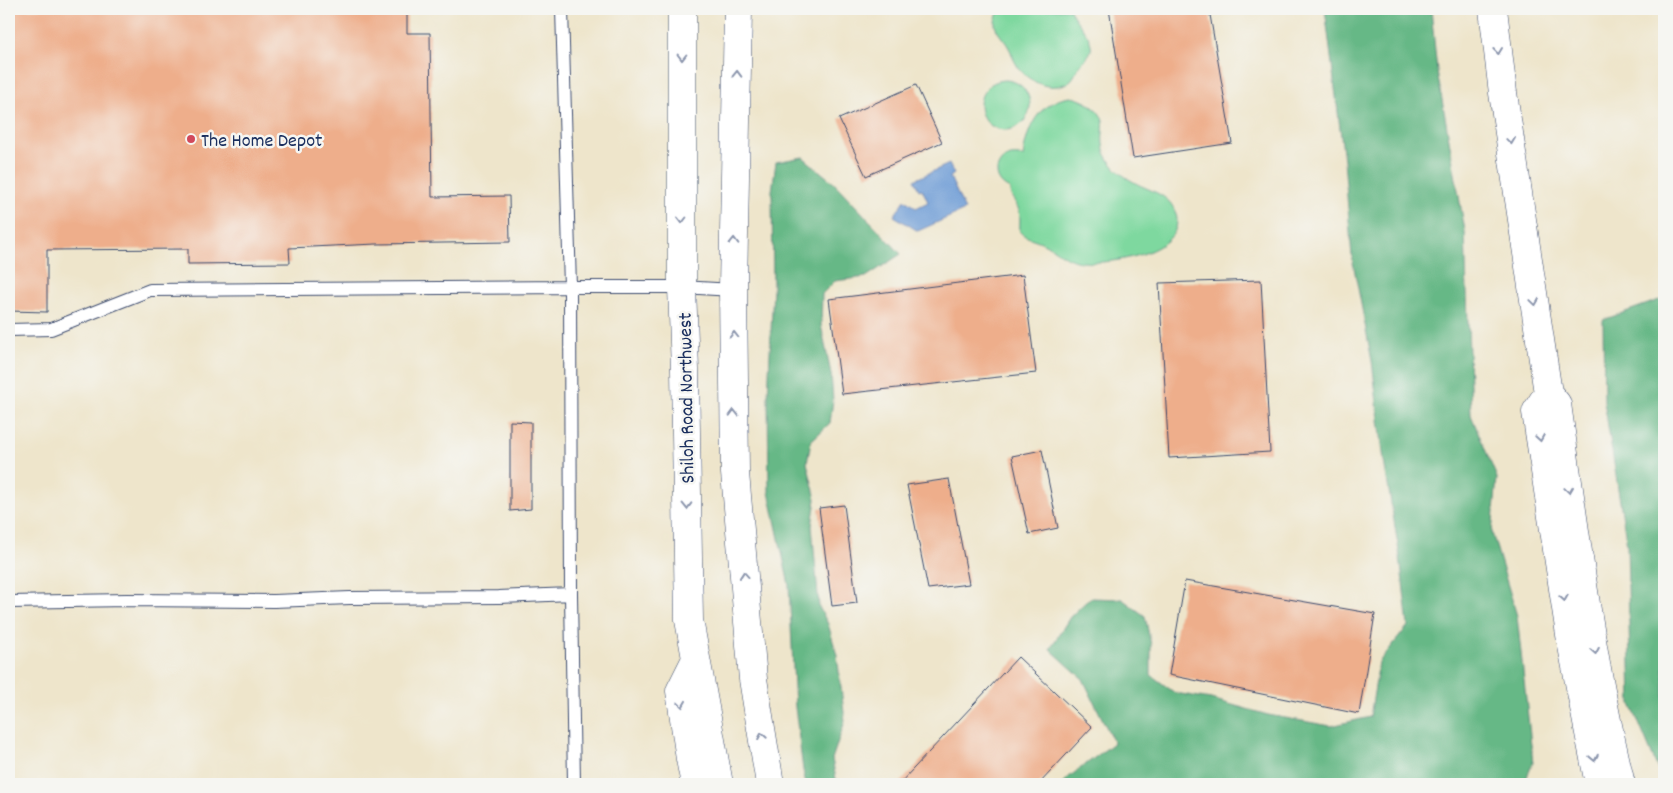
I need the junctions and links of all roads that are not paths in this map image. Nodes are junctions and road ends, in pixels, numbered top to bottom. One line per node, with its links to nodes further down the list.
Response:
1 (562, 9): 5 (lane)
2 (682, 9): 6 (main road, Shiloh Road Northwest, one-way to 6)
3 (738, 9): 7 (main road, one-way to 3)
4 (1493, 9): 9 (main road, one-way to 9)
5 (570, 287): 6 (lane); 8 (lane); 10 (lane)
6 (682, 287): 7 (lane); 12 (main road, Shiloh Road Northwest, one-way to 12)
7 (734, 290): 16 (main road, one-way to 7)
8 (9, 330)
9 (1548, 393): 17 (main road, one-way to 17); 18 (main road, one-way to 18)
10 (571, 594): 11 (lane); 13 (lane)
11 (9, 602)
12 (696, 659): 14 (main road, one-way to 14); 15 (main road, Shiloh Road Northwest)
13 (574, 784)
14 (695, 784)
15 (719, 784)
16 (770, 784)
17 (1599, 784)
18 (1621, 784)

